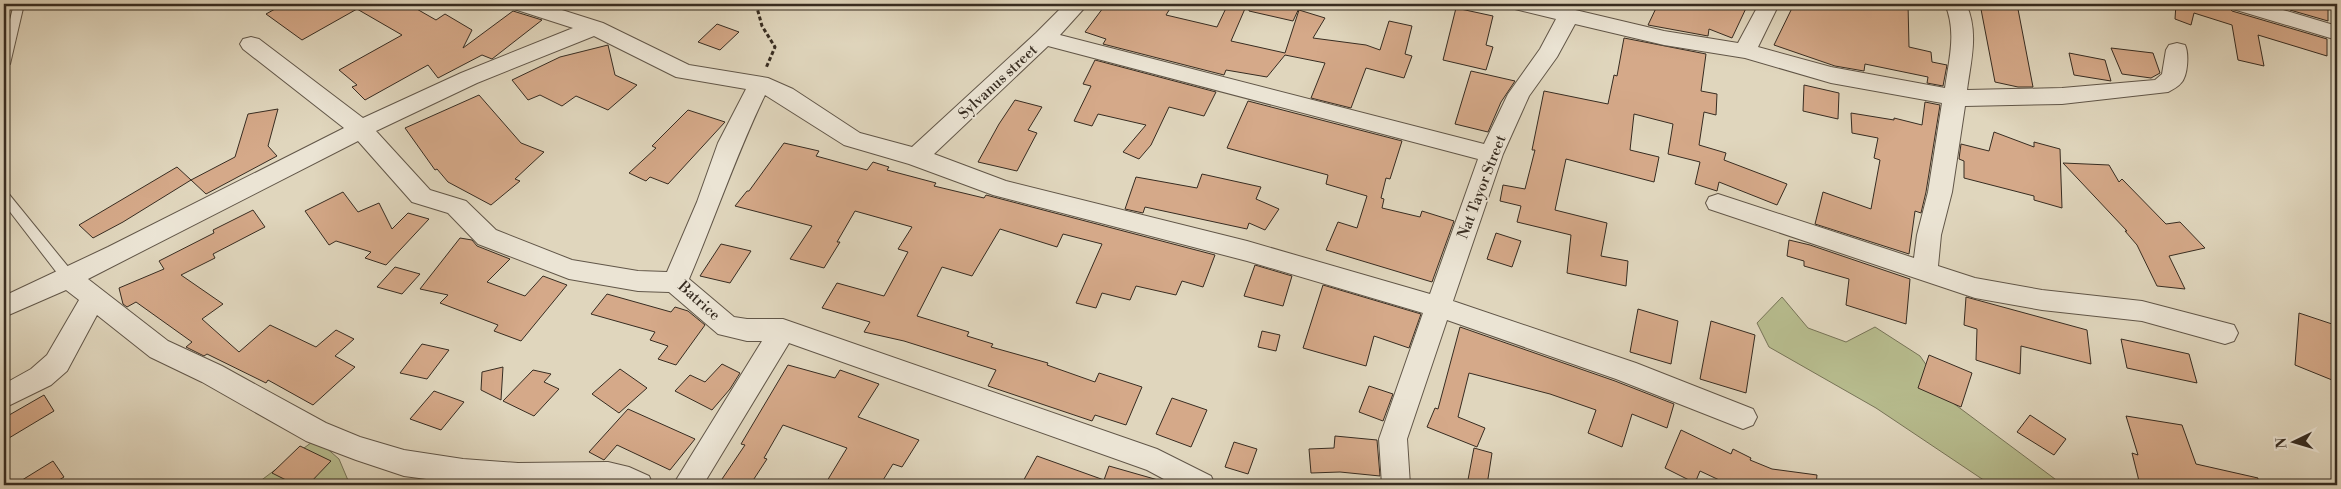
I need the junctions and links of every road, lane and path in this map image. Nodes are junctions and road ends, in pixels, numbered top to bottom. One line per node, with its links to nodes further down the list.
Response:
1 (19, 4): 16 (lane)
2 (521, 4): 10 (street)
3 (756, 4): 17 (path)
4 (1077, 4): 12 (street, Sylvanus street)
5 (1522, 4): 9 (street)
6 (1768, 4): 15 (street)
7 (1956, 4): 18 (street)
8 (2240, 4): 11 (street)
9 (1568, 16): 15 (street); 20 (street, Nat Tayor Street)
10 (595, 28): 17 (street); 19 (street)
11 (2337, 33)
12 (1044, 38): 20 (street); 21 (street, Sylvanus street)
13 (250, 44): 19 (street)
14 (2177, 50): 18 (street)
15 (1745, 51): 18 (street)
16 (4, 64)
17 (760, 83): 21 (street); 26 (street, Batrice)
18 (1955, 98): 24 (street)
19 (361, 129): 25 (street); 26 (street)
20 (1491, 154): 29 (street, Nat Tayor Street)
21 (916, 157): 29 (street)
22 (4, 196): 25 (lane)
23 (1718, 203): 24 (street)
24 (1925, 272): 31 (street)
25 (69, 278): 27 (street); 28 (street)
26 (675, 282): 30 (street, Batrice)
27 (93, 298): 32 (street); 34 (street)
28 (4, 307)
29 (1439, 307): 33 (street); 37 (street, Nat Tayor Street)
30 (783, 330): 35 (street); 36 (street, Batrice)
31 (2225, 333)
32 (4, 398)
33 (1743, 417)
34 (639, 485)
35 (687, 485)
36 (1201, 485)
37 (1396, 485)

